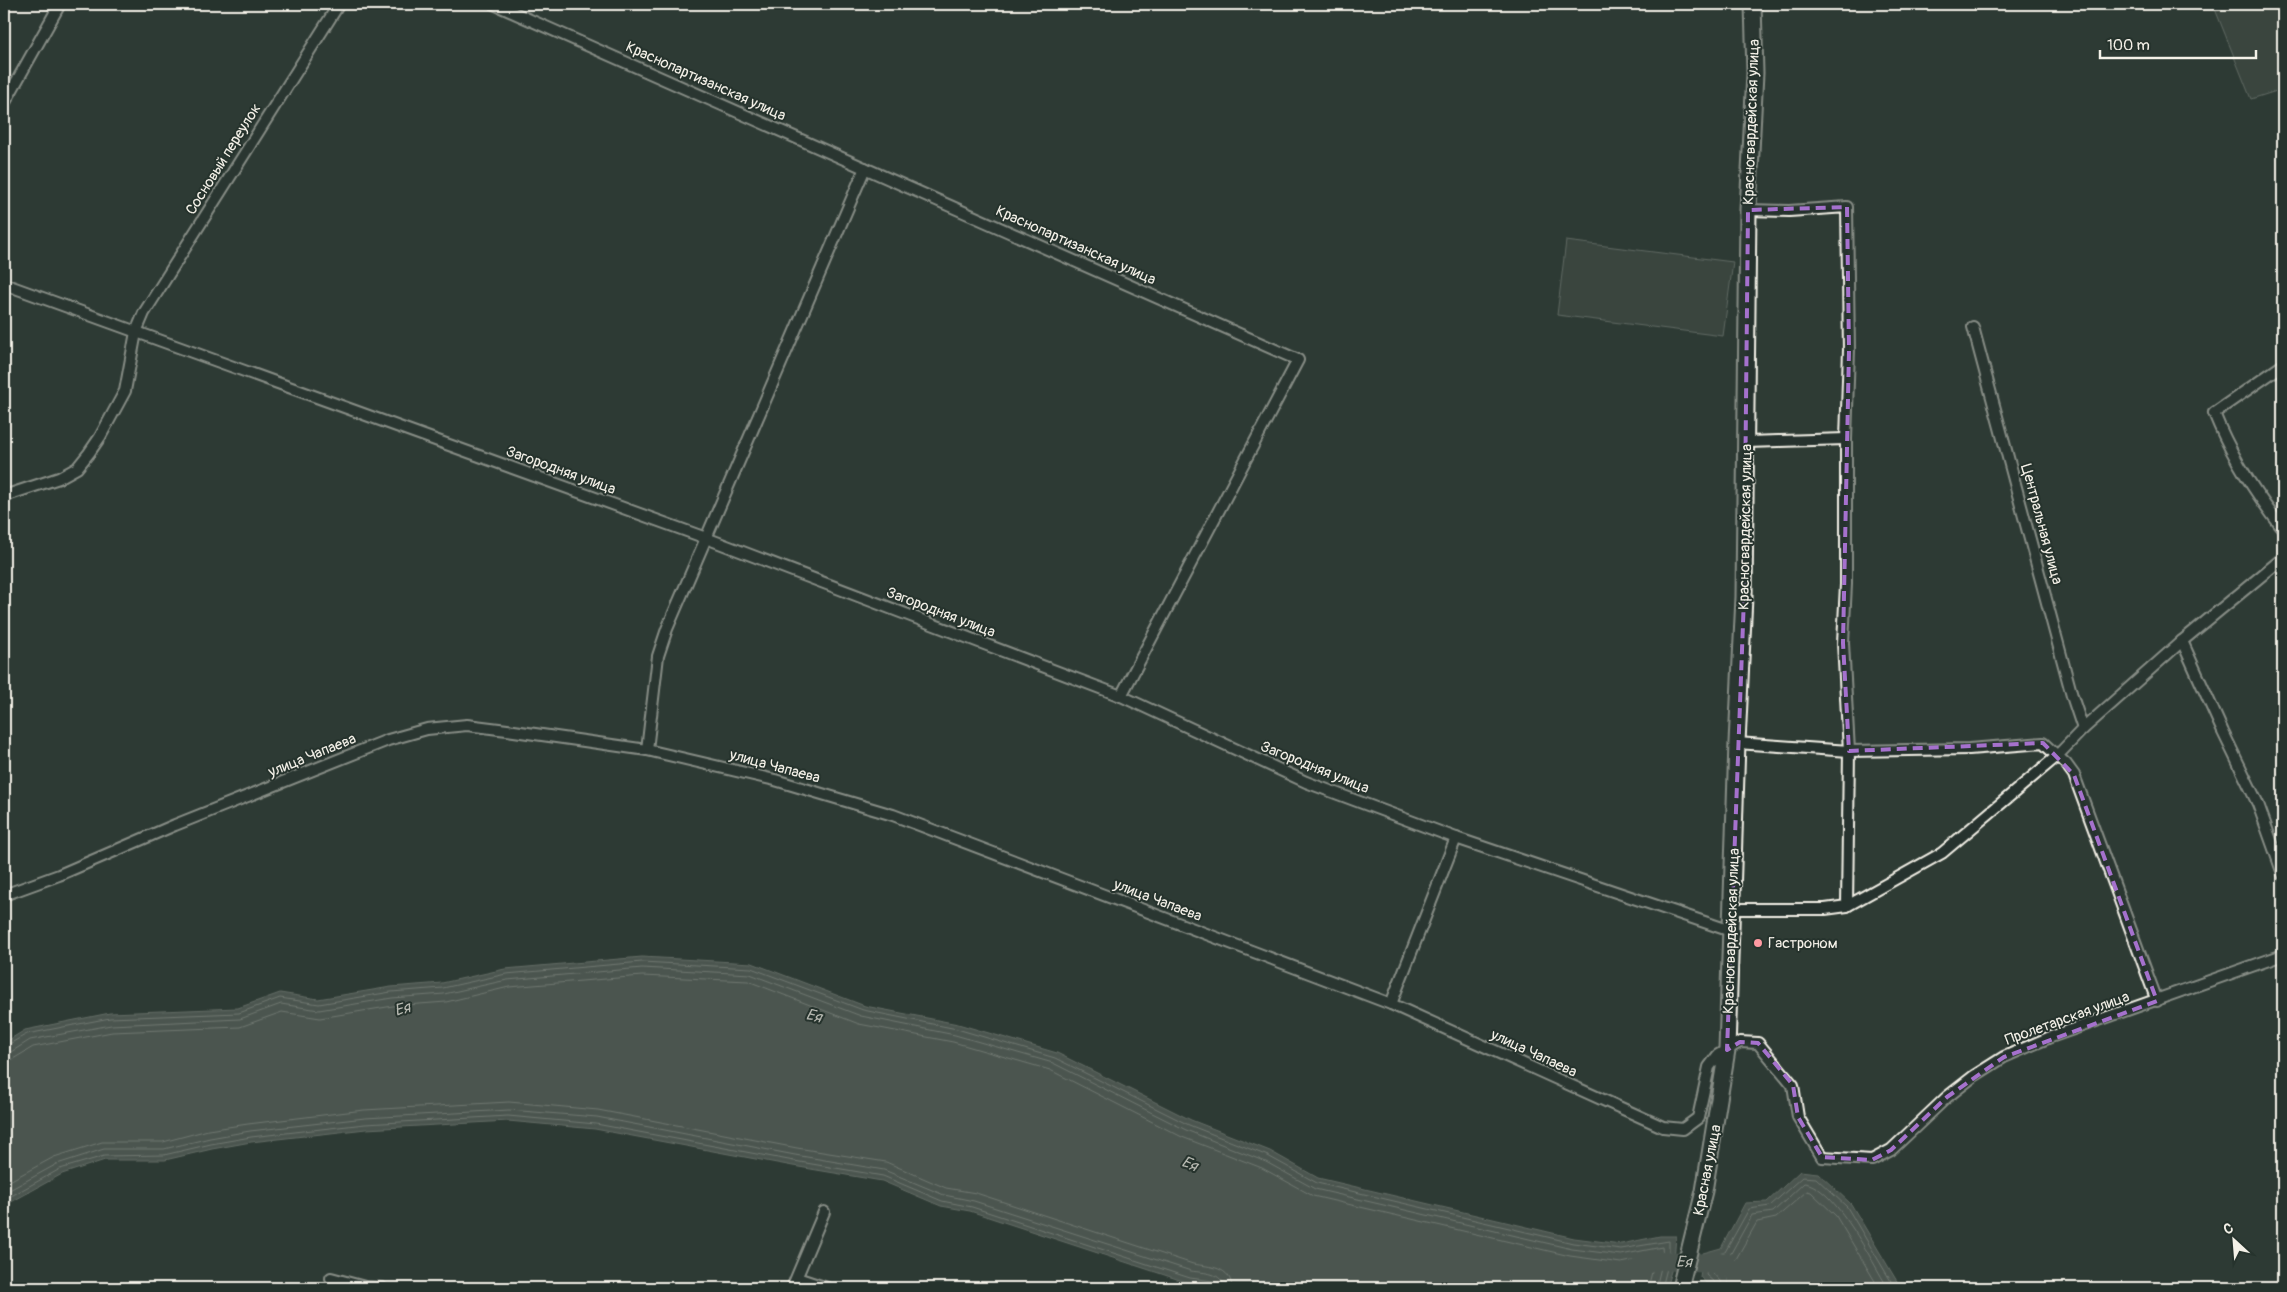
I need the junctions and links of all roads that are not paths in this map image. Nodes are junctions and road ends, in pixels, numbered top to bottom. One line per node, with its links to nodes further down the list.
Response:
1 (60, 4): 5 (street)
2 (339, 4): 10 (street, Сосновый переулок)
3 (494, 4): 6 (street, Краснопартизанская улица)
4 (1753, 4): 7 (street, Красногвардейская улица)
5 (4, 104)
6 (865, 168): 16 (street); 19 (street, Краснопартизанская улица)
7 (1748, 210): 12 (street); 13 (street, Красногвардейская улица)
8 (4, 284): 10 (street, Загородняя улица)
9 (1973, 327): 20 (street, Центральная улица)
10 (136, 332): 14 (street); 16 (street, Загородняя улица)
11 (2283, 365): 15 (street)
12 (1846, 439): 13 (street); 23 (street)
13 (1747, 442): 21 (street, Красногвардейская улица)
14 (4, 496)
15 (2283, 529)
16 (706, 538): 19 (street, Загородняя улица); 22 (street)
17 (2283, 558): 18 (street)
18 (2182, 641): 20 (street); 26 (street)
19 (1120, 696): 25 (street, Загородняя улица)
20 (2083, 729): 24 (street)
21 (1736, 743): 23 (street); 29 (street, Красногвардейская улица)
22 (647, 750): 27 (street, улица Чапаева); 33 (street, улица Чапаева)
23 (1849, 751): 24 (street); 28 (street)
24 (2056, 757): 28 (street); 32 (street)
25 (1456, 838): 30 (street, Загородняя улица); 33 (street)
26 (2283, 874)
27 (4, 896)
28 (1847, 906): 29 (street)
29 (1733, 909): 30 (street, Красногвардейская улица)
30 (1731, 930): 34 (street, Красногвардейская улица)
31 (2283, 955): 32 (street, Пролетарская улица)
32 (2157, 1001): 34 (street, Пролетарская улица)
33 (1391, 1004): 34 (street, улица Чапаева)
34 (1728, 1050): 41 (street, Красная улица)
35 (824, 1212): 37 (street)
36 (331, 1278): 38 (street)
37 (797, 1278): 39 (street); 40 (street)
38 (382, 1288)
39 (792, 1288)
40 (827, 1288)
41 (1680, 1288)

